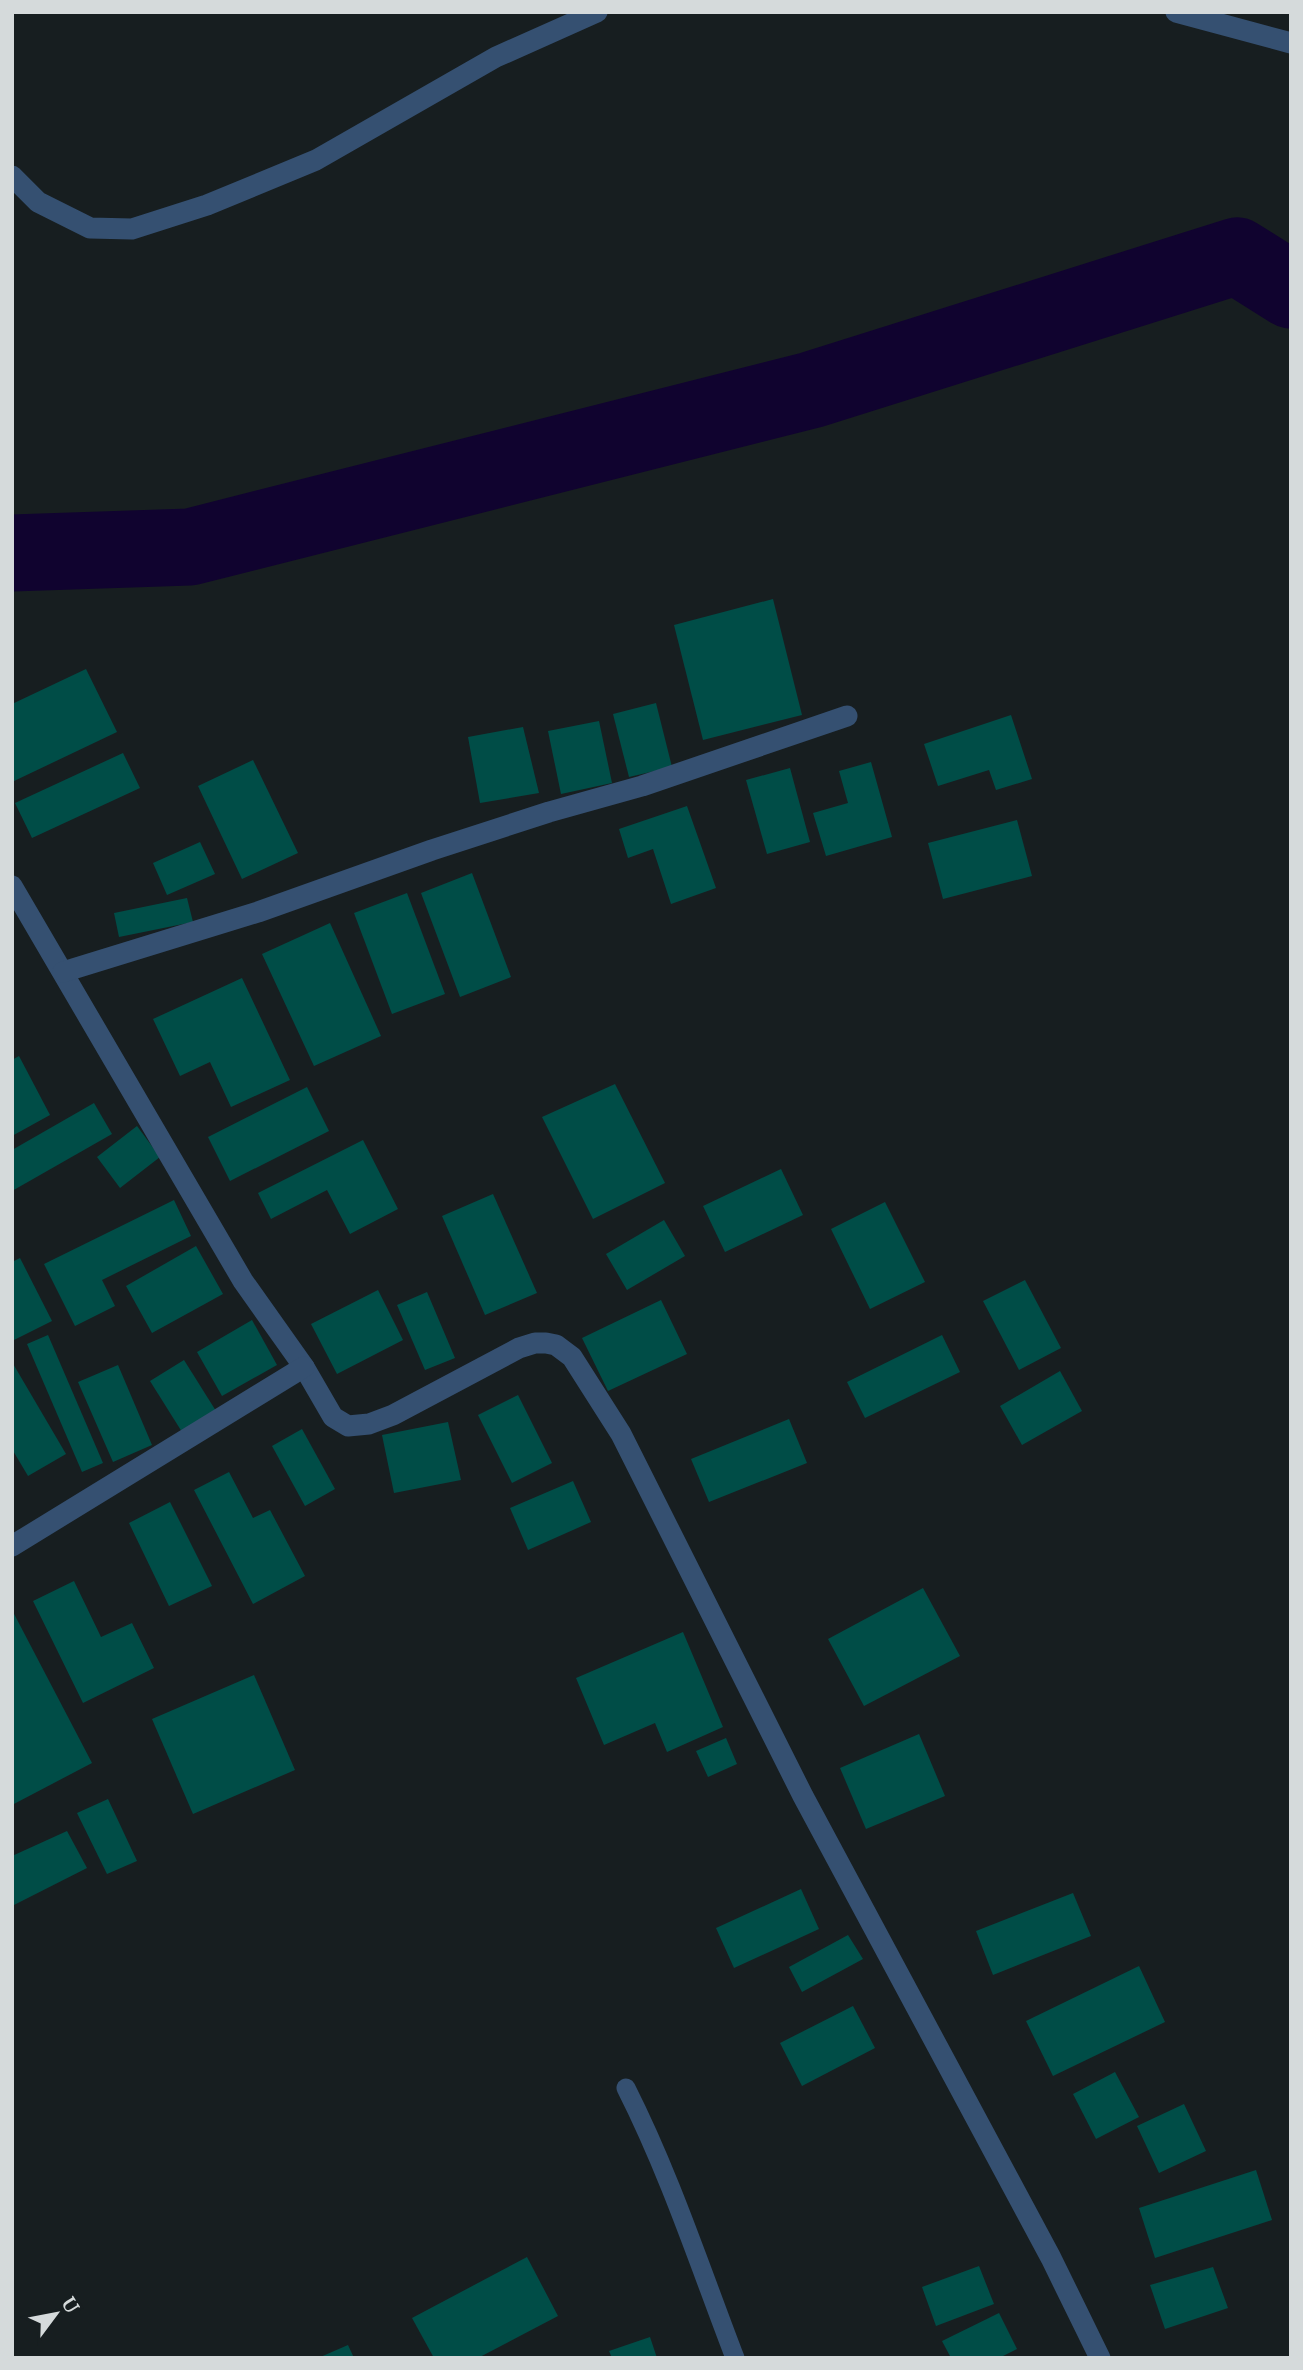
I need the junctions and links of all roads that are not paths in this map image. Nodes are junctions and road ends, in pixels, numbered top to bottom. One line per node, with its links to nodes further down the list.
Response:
1 (597, 12): 4 (street)
2 (1176, 12): 3 (street)
3 (1291, 43)
4 (12, 176)
5 (847, 716): 7 (street)
6 (12, 886): 7 (street)
7 (62, 971): 8 (street)
8 (304, 1367): 9 (street); 12 (street)
9 (12, 1546)
10 (626, 2088): 11 (lane)
11 (735, 2358)
12 (1100, 2358)

